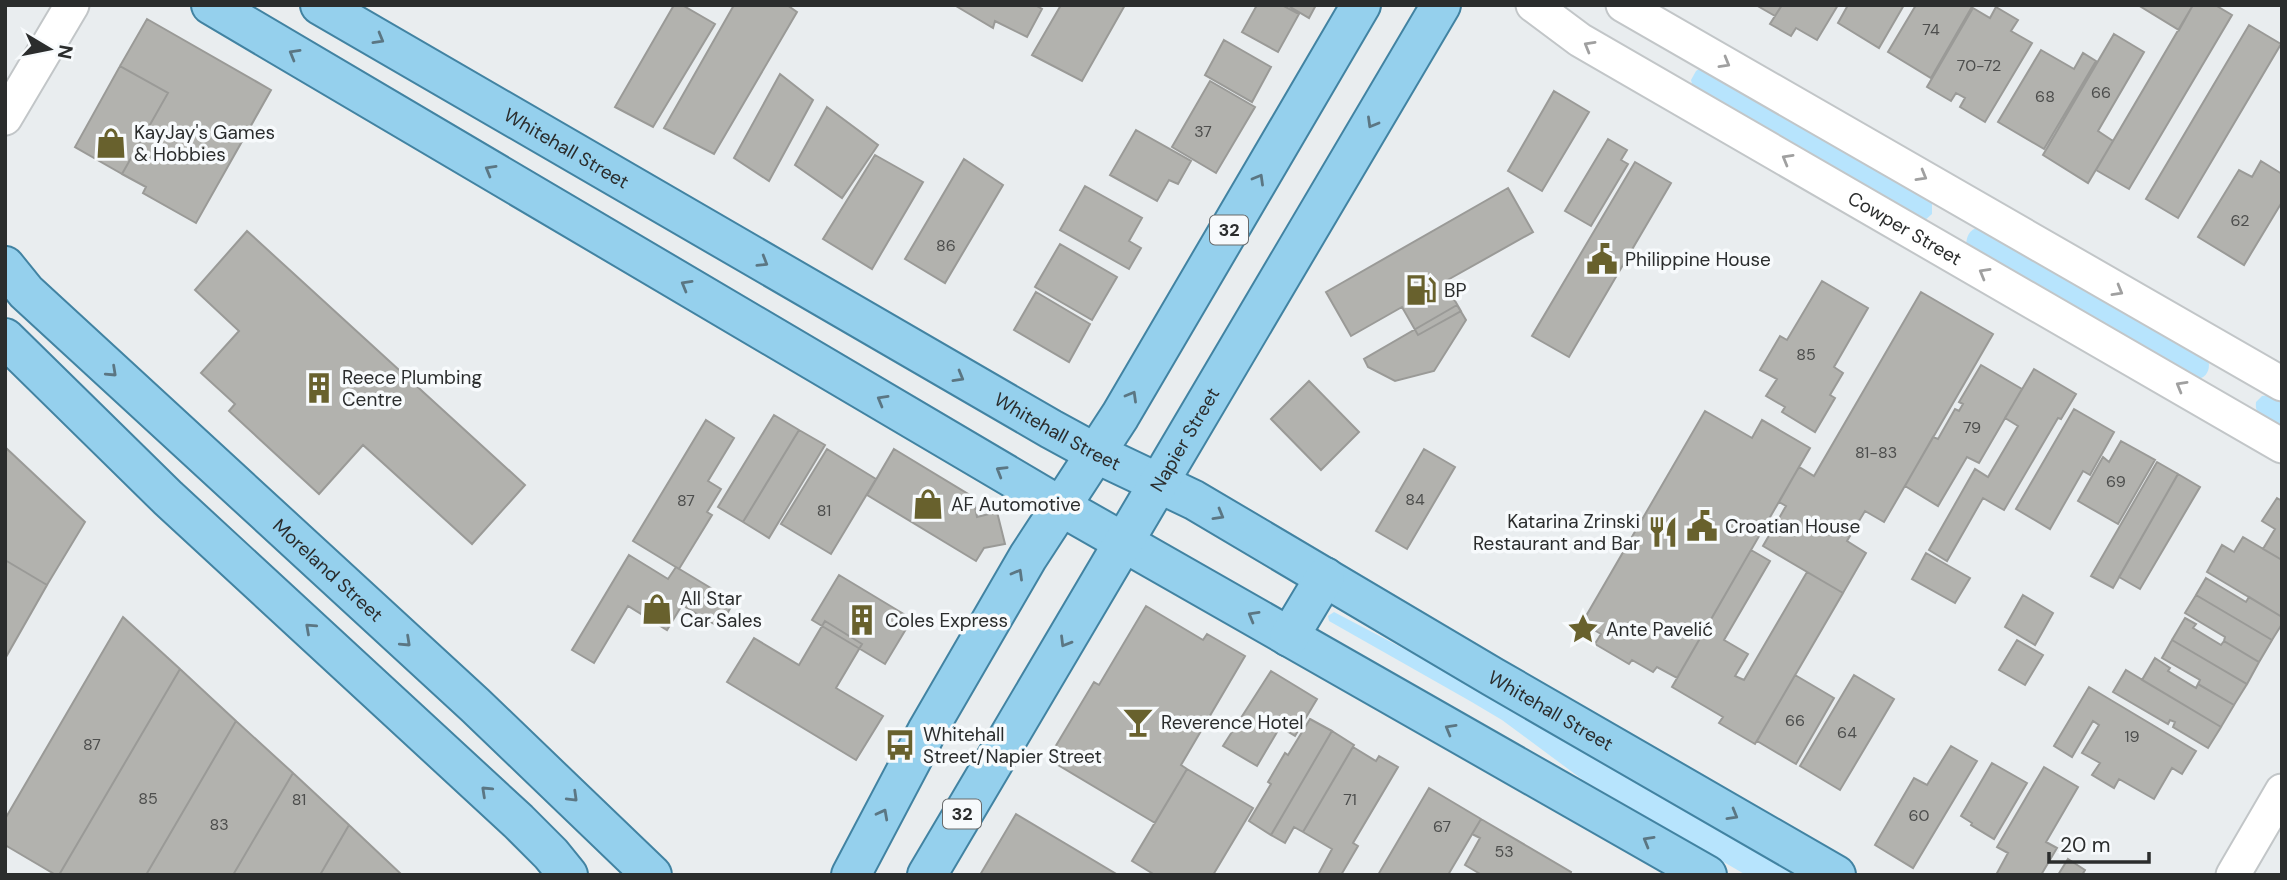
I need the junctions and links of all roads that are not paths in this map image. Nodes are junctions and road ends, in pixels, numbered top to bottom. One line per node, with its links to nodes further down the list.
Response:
1 (72, 5): 10 (street)
2 (211, 5): 22 (main road, one-way to 2)
3 (320, 5): 19 (main road, Whitehall Street, one-way to 19)
4 (1361, 5): 19 (main road, 32, one-way to 4)
5 (1441, 5): 20 (main road, Napier Street / 32, one-way to 20)
6 (1533, 5): 9 (street, Cowper Street, one-way to 6)
7 (1623, 5): 8 (street)
8 (1678, 36): 9 (street); 11 (street, one-way to 11)
9 (1653, 82): 12 (street, Cowper Street, one-way to 9)
10 (5, 118)
11 (1961, 199): 12 (street); 15 (street, one-way to 15)
12 (1935, 245): 17 (street, Cowper Street, one-way to 12)
13 (16, 279): 21 (main road); 28 (main road, Moreland Street, one-way to 28)
14 (5, 338): 21 (main road)
15 (2244, 363): 16 (street); 17 (street)
16 (2282, 384)
17 (2220, 409): 18 (street, Cowper Street)
18 (2282, 446)
19 (1095, 453): 20 (main road, Whitehall Street); 22 (main road, 32)
20 (1159, 484): 23 (main road, Napier Street / 32); 24 (main road, Whitehall Street, one-way to 24)
21 (169, 498): 27 (main road, one-way to 21)
22 (1060, 506): 23 (main road); 29 (main road, 32, one-way to 22)
23 (1125, 542): 25 (main road, one-way to 23); 30 (main road, Napier Street / 32, one-way to 30)
24 (1325, 577): 25 (main road); 32 (main road, Whitehall Street, one-way to 32)
25 (1289, 637): 31 (main road, one-way to 25)
26 (2282, 791): 33 (street)
27 (568, 875)
28 (652, 875)
29 (851, 875)
30 (927, 875)
31 (1707, 875)
32 (1836, 875)
33 (2233, 875)

